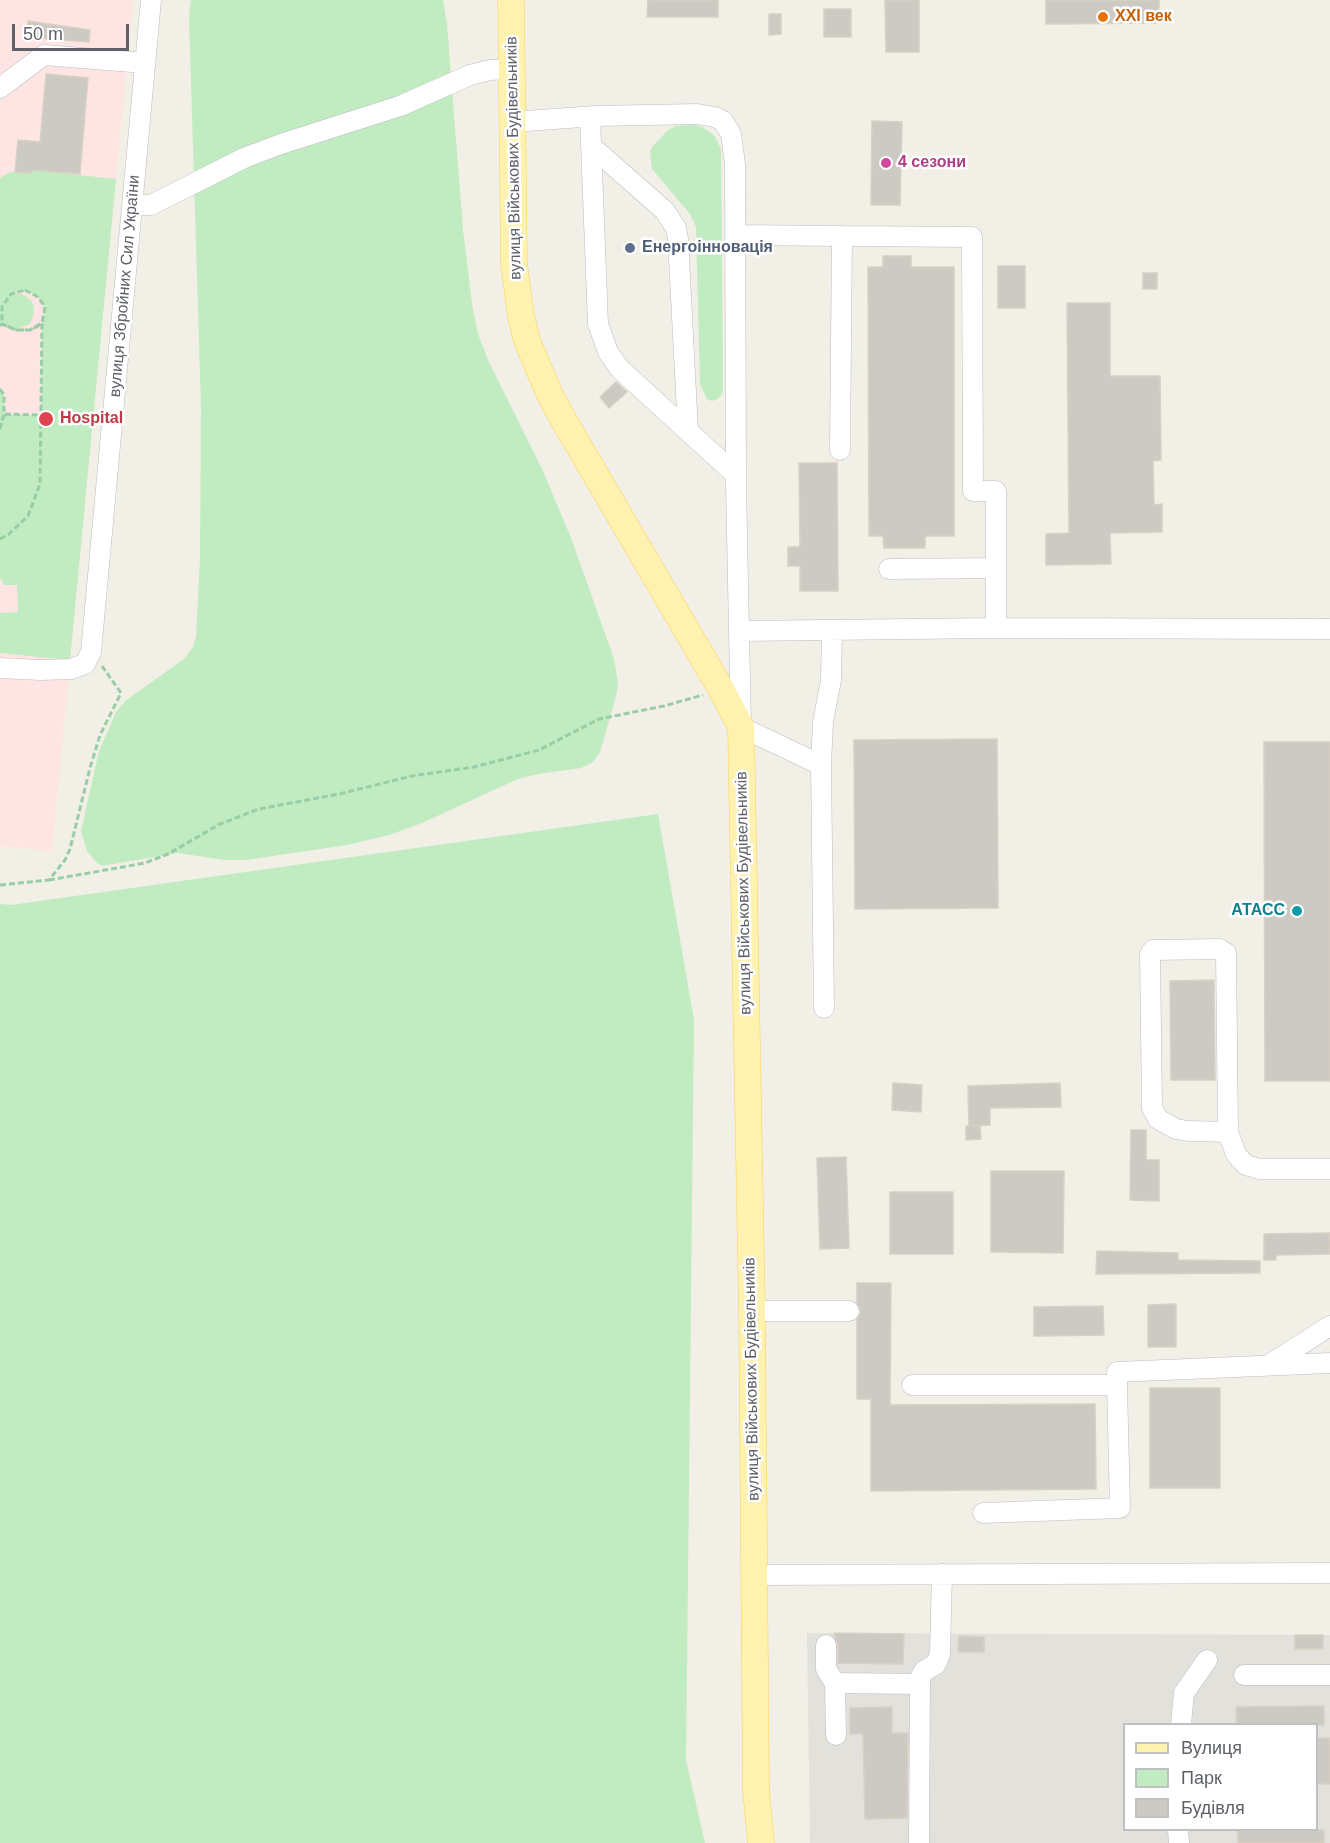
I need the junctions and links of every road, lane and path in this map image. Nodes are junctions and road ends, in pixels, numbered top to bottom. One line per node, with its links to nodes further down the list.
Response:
1 (150, 0): 3 (street, вулиця Збройних Сил України)
2 (511, 0): 4 (main road, вулиця Військових Будівельників)
3 (145, 63): 5 (street); 9 (street, вулиця Збройних Сил України)
4 (512, 69): 7 (main road, вулиця Військових Будівельників); 9 (street)
5 (0, 88)
6 (590, 117): 7 (street); 8 (street); 10 (street)
7 (512, 122): 30 (main road, вулиця Військових Будівельників)
8 (591, 146): 18 (street); 18 (street)
9 (133, 205): 28 (street, вулиця Збройних Сил України)
10 (735, 235): 11 (street); 20 (street)
11 (842, 236): 19 (street); 22 (street)
12 (42, 323): 13 (path); 13 (path); 16 (path)
13 (1, 325)
14 (0, 389): 15 (path)
15 (4, 414): 16 (path); 17 (path)
16 (41, 416): 21 (path)
17 (0, 429)
18 (688, 431): 20 (street)
19 (840, 450)
20 (736, 475): 27 (street)
21 (0, 539)
22 (996, 568): 23 (street); 24 (street)
23 (889, 569)
24 (996, 628): 25 (street); 26 (street)
25 (1330, 628)
26 (832, 630): 27 (street); 32 (street)
27 (739, 631): 31 (street)
28 (91, 651): 29 (street); 33 (path)
29 (0, 668)
30 (721, 689): 31 (main road, вулиця Військових Будівельників); 33 (path)
31 (741, 728): 32 (street); 38 (main road, вулиця Військових Будівельників)
32 (821, 765): 35 (street)
33 (49, 880): 34 (path)
34 (0, 885)
35 (824, 1008)
36 (1228, 1132): 36 (street); 37 (street)
37 (1330, 1169)
38 (752, 1311): 39 (street); 48 (main road, вулиця Військових Будівельників)
39 (849, 1311)
40 (1330, 1326): 42 (street)
41 (1330, 1363): 42 (street)
42 (1267, 1366): 44 (street)
43 (912, 1385): 44 (street)
44 (1117, 1385): 45 (street)
45 (983, 1513)
46 (1330, 1573): 47 (street)
47 (942, 1574): 48 (street); 54 (street)
48 (754, 1575): 57 (main road, вулиця Військових Будівельників)
49 (826, 1644): 53 (street)
50 (1207, 1660): 55 (street)
51 (1244, 1675): 52 (street)
52 (1330, 1675)
53 (835, 1683): 54 (street); 56 (street)
54 (920, 1684): 58 (street)
55 (1181, 1723)
56 (836, 1735)
57 (761, 1843)
58 (919, 1843)

